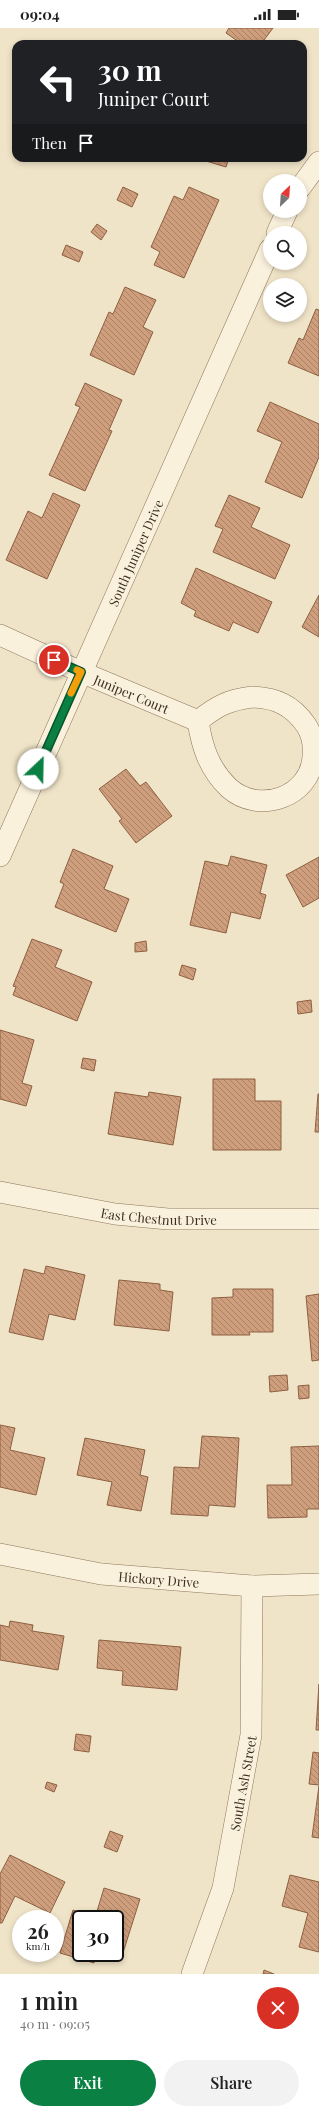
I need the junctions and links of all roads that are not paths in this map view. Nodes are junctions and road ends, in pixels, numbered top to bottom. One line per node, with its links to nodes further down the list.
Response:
1 (319, 162): 2 (street)
2 (307, 178)
3 (263, 265): 5 (street, South Juniper Drive)
4 (0, 635): 5 (street, Juniper Court)
5 (81, 672): 6 (street, Juniper Court); 7 (street, South Juniper Drive)
6 (198, 721): 6 (street)
7 (0, 856)
8 (0, 1192): 9 (street, East Chestnut Drive)
9 (319, 1219)
10 (0, 1554): 12 (street, Hickory Drive)
11 (319, 1584): 12 (street, Hickory Drive)
12 (252, 1586): 13 (street, South Ash Street)
13 (192, 1974)

